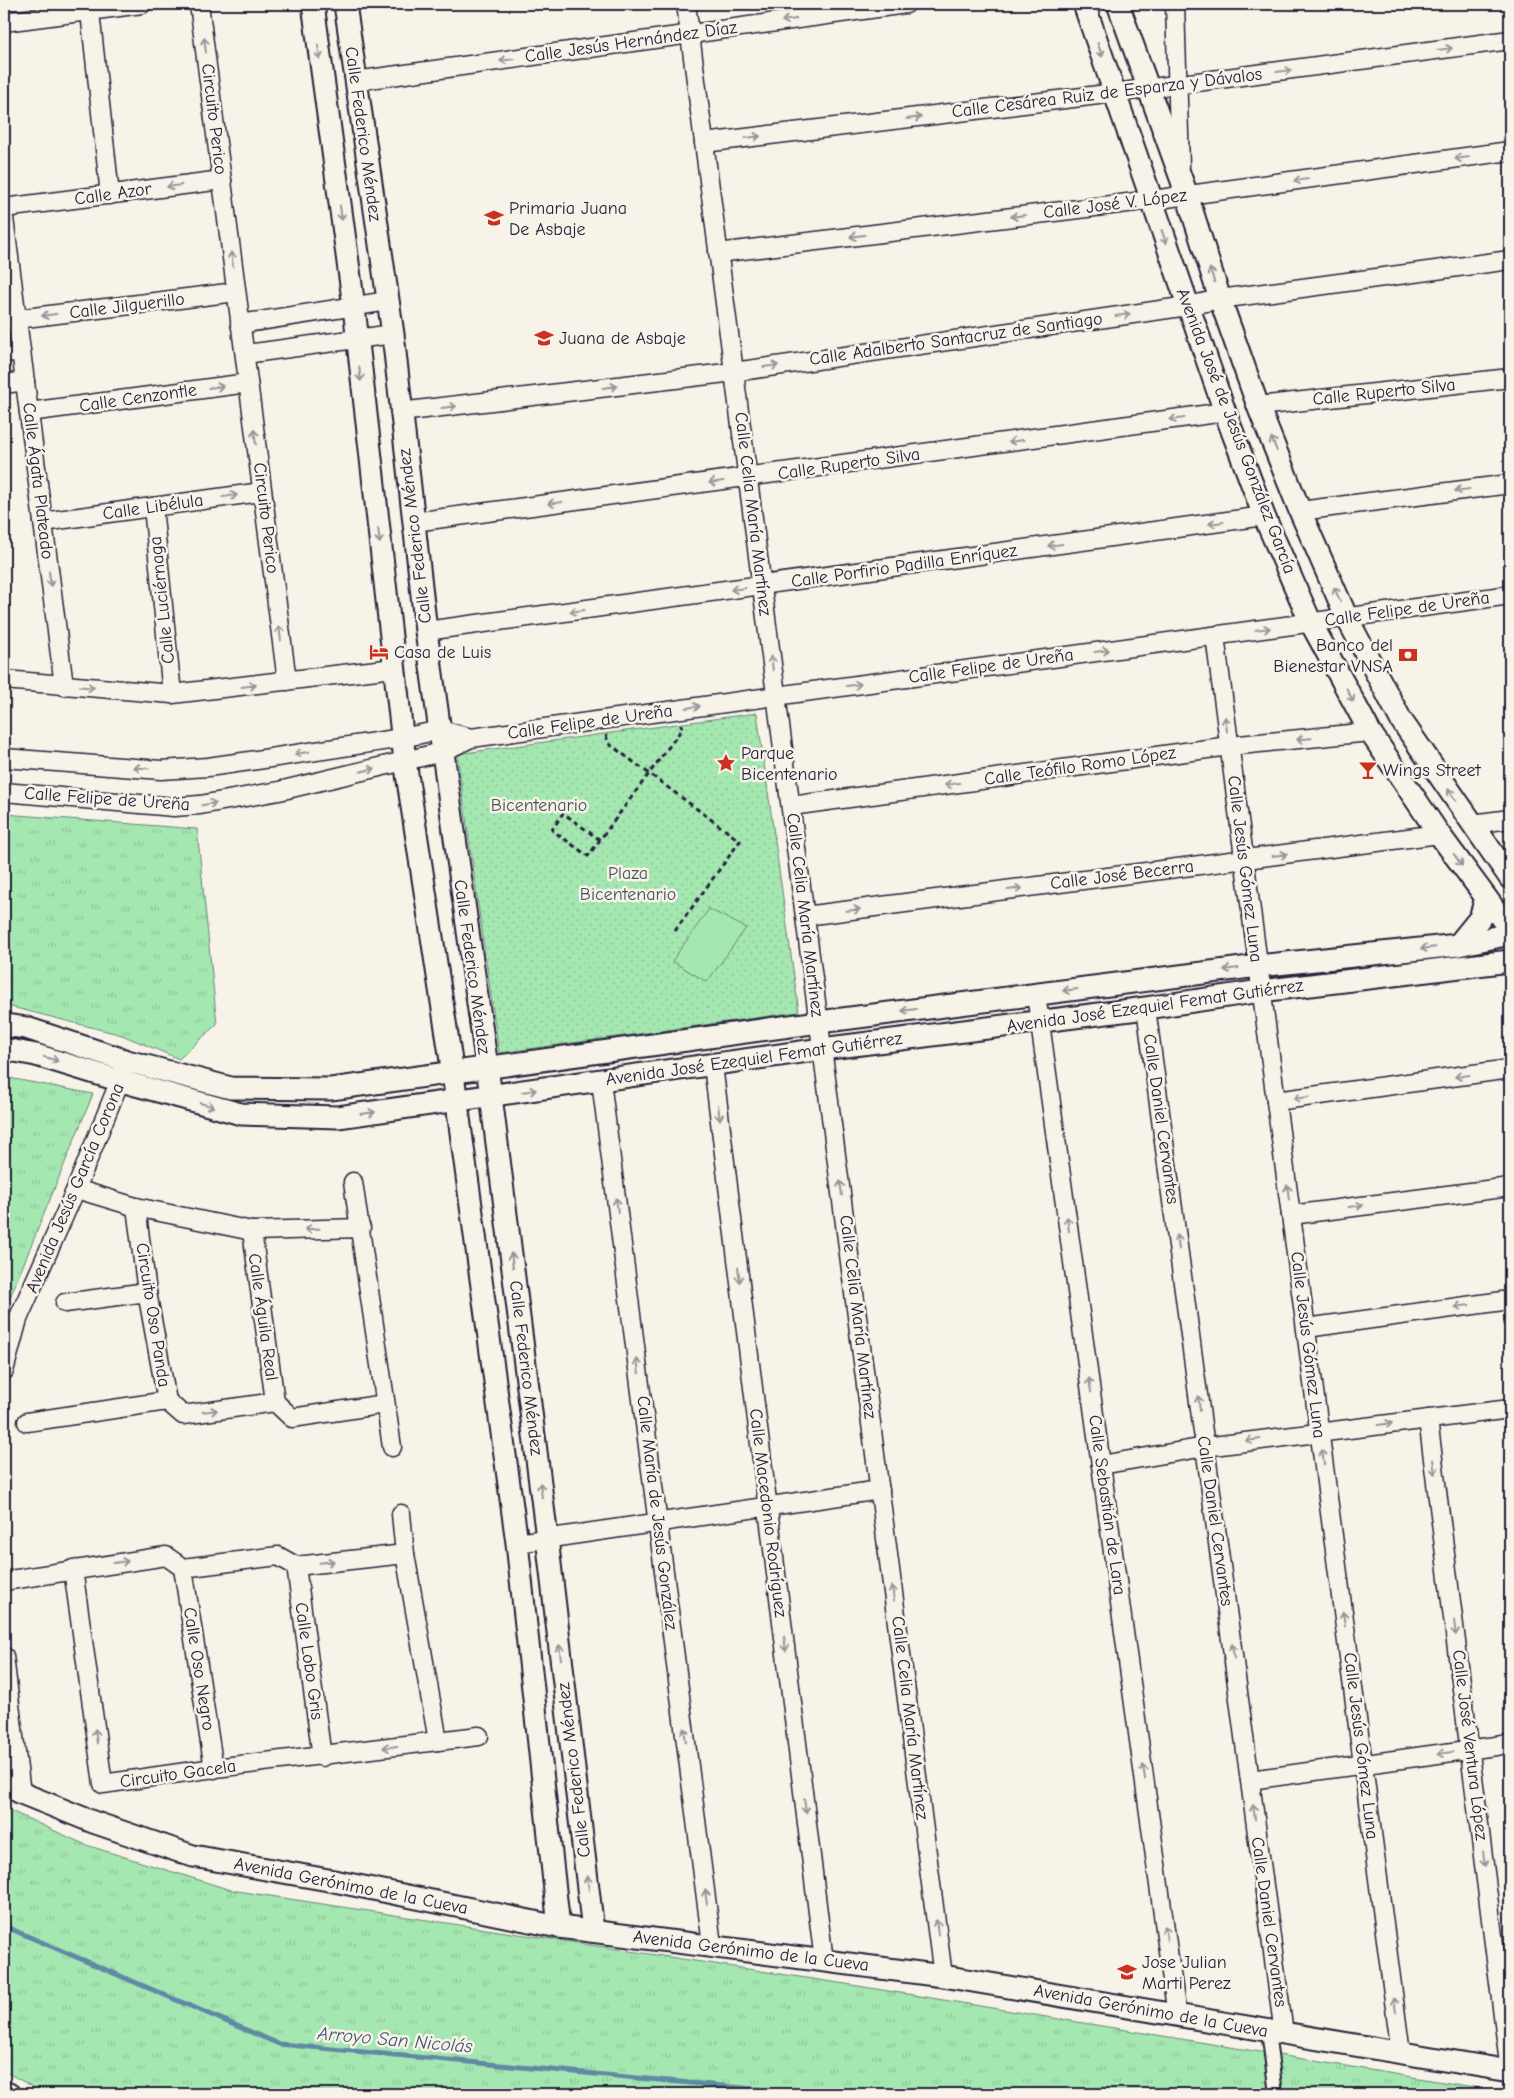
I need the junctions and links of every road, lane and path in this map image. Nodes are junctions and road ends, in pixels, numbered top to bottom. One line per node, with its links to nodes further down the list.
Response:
1 (142, 4): 10 (street)
2 (199, 4): 20 (street, Circuito Perico, one-way to 2)
3 (313, 4): 32 (street, Calle Federico Méndez, one-way to 32)
4 (345, 4): 14 (street, Calle Federico Méndez)
5 (686, 4): 12 (street, Calle Celia María Martínez)
6 (906, 4): 12 (street, Calle Jesús Hernández Díaz, one-way to 12)
7 (1084, 4): 17 (street, Avenida José de Jesús González García, one-way to 17)
8 (1118, 4): 16 (street, Avenida José de Jesús González García)
9 (1176, 4): 15 (street)
10 (90, 12): 11 (street); 22 (street)
11 (4, 22)
12 (690, 34): 14 (street, Calle Jesús Hernández Díaz, one-way to 14); 18 (street, Calle Celia María Martínez)
13 (1510, 40): 15 (street, Calle Cesárea Ruiz de Esparza y Dávalos, one-way to 13)
14 (354, 81): 30 (street, Calle Federico Méndez)
15 (1177, 85): 16 (street, Calle Cesárea Ruiz de Esparza y Dávalos); 21 (street)
16 (1147, 89): 17 (street, Calle Cesárea Ruiz de Esparza y Dávalos); 21 (street, Avenida José de Jesús González García)
17 (1115, 94): 18 (street, Calle Cesárea Ruiz de Esparza y Dávalos, one-way to 17); 23 (street, Avenida José de Jesús González García)
18 (704, 143): 26 (street, Calle Celia María Martínez)
19 (1510, 151): 21 (street, Calle José V. López, one-way to 21)
20 (222, 180): 22 (street, Calle Azor, one-way to 22); 28 (street, Circuito Perico, one-way to 20)
21 (1184, 187): 23 (street, Calle José V. López); 29 (street, Avenida José de Jesús González García, one-way to 21)
22 (110, 194): 24 (street, Calle Azor)
23 (1152, 200): 26 (street, Calle José V. López, one-way to 26); 31 (street, Avenida José de Jesús González García, one-way to 31)
24 (4, 208)
25 (4, 218): 33 (street, Calle Ágata Plateado)
26 (718, 253): 39 (street, Calle Celia María Martínez)
27 (1510, 260): 29 (street, Calle Adalberto Santacruz de Santiago)
28 (236, 292): 33 (street, Calle Jilguerillo, one-way to 33); 34 (street, Circuito Perico)
29 (1220, 299): 31 (street, Calle Adalberto Santacruz de Santiago); 44 (street, Avenida José de Jesús González García)
30 (388, 301): 32 (street); 35 (street, Calle Federico Méndez)
31 (1188, 306): 39 (street, Calle Adalberto Santacruz de Santiago, one-way to 31); 47 (street, Avenida José de Jesús González García)
32 (354, 307): 34 (street); 36 (street, Calle Federico Méndez)
33 (17, 319): 37 (street, Calle Ágata Plateado)
34 (240, 324): 38 (street, Circuito Perico)
35 (393, 334): 36 (street); 46 (street, Calle Federico Méndez)
36 (356, 339): 38 (street); 62 (street, Calle Federico Méndez, one-way to 62)
37 (12, 352): 41 (street, Calle Ágata Plateado)
38 (246, 354): 42 (street, Circuito Perico)
39 (734, 372): 46 (street, Calle Adalberto Santacruz de Santiago, one-way to 39); 48 (street, Calle Celia María Martínez)
40 (1510, 378): 44 (street, Calle Ruperto Silva)
41 (25, 381): 43 (street); 45 (street, Calle Ágata Plateado)
42 (248, 383): 45 (street, Calle Cenzontle, one-way to 42); 50 (street, Circuito Perico, one-way to 42)
43 (4, 384)
44 (1258, 406): 52 (street, Avenida José de Jesús González García, one-way to 44)
45 (29, 412): 54 (street, Calle Ágata Plateado)
46 (400, 412): 55 (street, Calle Federico Méndez)
47 (1225, 412): 48 (street, Calle Ruperto Silva, one-way to 48); 53 (street, Avenida José de Jesús González García)
48 (748, 478): 55 (street, Calle Ruperto Silva, one-way to 55); 56 (street, Calle Celia María Martínez)
49 (1510, 484): 52 (street, one-way to 52)
50 (262, 492): 51 (street, Calle Libélula, one-way to 50); 64 (street, Circuito Perico, one-way to 50)
51 (152, 507): 54 (street, Calle Libélula); 66 (street, Calle Luciérnaga)
52 (1300, 512): 58 (street, Avenida José de Jesús González García, one-way to 52)
53 (1264, 516): 56 (street, Calle Porfirio Padilla Enríquez, one-way to 56); 59 (street, Avenida José de Jesús González García)
54 (43, 522): 65 (street, Calle Ágata Plateado, one-way to 65)
55 (414, 522): 60 (street, Calle Federico Méndez)
56 (762, 586): 60 (street, Calle Porfirio Padilla Enríquez, one-way to 60); 67 (street, Calle Celia María Martínez, one-way to 56)
57 (1510, 595): 58 (street, Calle Felipe de Ureña)
58 (1347, 618): 59 (street, Calle Felipe de Ureña); 82 (street, Avenida José de Jesús González García, one-way to 58)
59 (1311, 622): 61 (street, Calle Felipe de Ureña, one-way to 59); 71 (street, Avenida José de Jesús González García, one-way to 71)
60 (426, 631): 70 (street, Calle Federico Méndez)
61 (1214, 636): 67 (street, Calle Felipe de Ureña, one-way to 61); 74 (street, Calle Jesús Gómez Luna, one-way to 61)
62 (394, 668): 64 (street); 72 (street, Calle Federico Méndez)
63 (4, 680): 65 (street)
64 (287, 681): 66 (street, one-way to 64)
65 (64, 686): 66 (street, one-way to 66)
66 (172, 694)
67 (776, 695): 68 (street, Calle Felipe de Ureña, one-way to 67); 80 (street, Calle Celia María Martínez)
68 (679, 709): 69 (street, Calle Felipe de Ureña); 78 (path)
69 (602, 720): 73 (street, Calle Felipe de Ureña); 78 (path)
70 (440, 730): 72 (street, Calle Felipe de Ureña); 73 (street, Calle Felipe de Ureña); 75 (street, Calle Federico Méndez)
71 (1370, 732): 74 (street, Calle Teófilo Romo López, one-way to 74); 83 (street, Avenida José de Jesús González García)
72 (402, 738): 76 (street, Calle Felipe de Ureña, one-way to 76); 77 (street, Calle Federico Méndez)
73 (471, 738): 75 (street, Calle Felipe de Ureña)
74 (1229, 746): 80 (street, Calle Teófilo Romo López, one-way to 80); 85 (street, Calle Jesús Gómez Luna)
75 (442, 752): 77 (street, Calle Felipe de Ureña); 104 (street, Calle Federico Méndez)
76 (4, 758)
77 (405, 761): 79 (street, Calle Felipe de Ureña, one-way to 77); 107 (street, Calle Federico Méndez)
78 (649, 774): 84 (path); 89 (path)
79 (4, 792)
80 (791, 806): 88 (street, Calle Celia María Martínez)
81 (1510, 819): 82 (street)
82 (1472, 824): 86 (street, Avenida José de Jesús González García)
83 (1439, 834): 85 (street, Calle José Becerra, one-way to 83); 87 (street, Avenida José de Jesús González García, one-way to 87)
84 (600, 840): 84 (path)
85 (1244, 859): 88 (street, Calle José Becerra, one-way to 85); 94 (street, Calle Jesús Gómez Luna)
86 (1510, 878)
87 (1486, 898): 90 (street, Avenida José de Jesús González García); 92 (street)
88 (805, 916): 99 (street, Calle Celia María Martínez)
89 (675, 930)
90 (1510, 930)
91 (1510, 934): 92 (street, Avenida José Ezequiel Femat Gutiérrez)
92 (1458, 945): 94 (street, Avenida José Ezequiel Femat Gutiérrez, one-way to 94)
93 (1510, 961): 95 (street, Avenida José Ezequiel Femat Gutiérrez)
94 (1258, 966): 95 (street, Calle Jesús Gómez Luna); 96 (street, Avenida José Ezequiel Femat Gutiérrez, one-way to 96)
95 (1261, 991): 97 (street, Avenida José Ezequiel Femat Gutiérrez); 111 (street, Calle Jesús Gómez Luna)
96 (1036, 994): 98 (street, Calle Sebastián de Lara); 99 (street, Avenida José Ezequiel Femat Gutiérrez, one-way to 99)
97 (1146, 1008): 98 (street, Avenida José Ezequiel Femat Gutiérrez); 132 (street, Calle Daniel Cervantes, one-way to 97)
98 (1040, 1021): 102 (street, Avenida José Ezequiel Femat Gutiérrez); 133 (street, Calle Sebastián de Lara, one-way to 98)
99 (819, 1022): 102 (street, Calle Celia María Martínez); 104 (street, Avenida José Ezequiel Femat Gutiérrez)
100 (4, 1025): 106 (street, Avenida José Ezequiel Femat Gutiérrez)
101 (4, 1049): 106 (street, Avenida José Ezequiel Femat Gutiérrez, one-way to 106)
102 (822, 1049): 103 (street, Avenida José Ezequiel Femat Gutiérrez); 134 (street, Calle Celia María Martínez, one-way to 102)
103 (712, 1065): 108 (street, Avenida José Ezequiel Femat Gutiérrez); 135 (street, Calle Macedonio Rodríguez, one-way to 135)
104 (487, 1068): 107 (street, Avenida José Ezequiel Femat Gutiérrez); 109 (street, Calle Federico Méndez)
105 (1510, 1069): 111 (street, one-way to 111)
106 (124, 1071): 107 (street, Avenida José Ezequiel Femat Gutiérrez); 110 (street, Avenida José Ezequiel Femat Gutiérrez, one-way to 110); 114 (street, Avenida Jesús García Corona)
107 (452, 1074): 110 (street, Calle Federico Méndez)
108 (602, 1081): 109 (street, Avenida José Ezequiel Femat Gutiérrez, one-way to 108); 137 (street, Calle María de Jesús González, one-way to 108)
109 (491, 1096): 110 (street, Avenida José Ezequiel Femat Gutiérrez); 138 (street, Calle Federico Méndez, one-way to 109)
110 (456, 1101): 139 (street, Calle Federico Méndez)
111 (1276, 1101): 116 (street, Calle Jesús Gómez Luna, one-way to 111)
112 (353, 1182): 117 (street)
113 (1510, 1187): 116 (street, one-way to 113)
114 (76, 1188): 115 (street); 123 (street, Avenida Jesús García Corona)
115 (136, 1207): 118 (street); 119 (street, Circuito Oso Panda)
116 (1291, 1215): 122 (street, Calle Jesús Gómez Luna)
117 (361, 1228): 118 (street, one-way to 118); 126 (street)
118 (252, 1231): 125 (street, Calle Águila Real)
119 (147, 1292): 121 (street); 124 (street, Circuito Oso Panda)
120 (1510, 1300): 122 (street, one-way to 122)
121 (65, 1303)
122 (1306, 1328): 130 (street, Calle Jesús Gómez Luna)
123 (4, 1371)
124 (167, 1401): 125 (street, Circuito Oso Panda, one-way to 125); 129 (street)
125 (275, 1402): 126 (street)
126 (385, 1404): 131 (street)
127 (1510, 1409): 128 (street)
128 (1428, 1419): 130 (street, one-way to 128); 149 (street, Calle José Ventura López, one-way to 149)
129 (27, 1422)
130 (1319, 1432): 132 (street, one-way to 132); 151 (street, Calle Jesús Gómez Luna, one-way to 130)
131 (392, 1447)
132 (1205, 1447): 133 (street); 153 (street, Calle Daniel Cervantes, one-way to 132)
133 (1101, 1464): 160 (street, Calle Sebastián de Lara, one-way to 133)
134 (880, 1490): 135 (street); 159 (street, Calle Celia María Martínez, one-way to 134)
135 (768, 1506): 137 (street); 158 (street, Calle Macedonio Rodríguez, one-way to 158)
136 (400, 1514): 140 (street)
137 (658, 1522): 138 (street); 157 (street, Calle María de Jesús González, one-way to 137)
138 (547, 1538): 139 (street); 156 (street, Calle Federico Méndez, one-way to 138)
139 (517, 1543): 155 (street, Calle Federico Méndez)
140 (405, 1554): 141 (street, one-way to 140); 147 (street)
141 (296, 1566): 142 (street); 150 (street, Calle Lobo Gris)
142 (183, 1568): 143 (street, one-way to 142); 152 (street, Calle Oso Negro)
143 (72, 1569): 144 (street); 152 (street, Circuito Gacela, one-way to 143)
144 (4, 1581)
145 (4, 1656): 154 (street)
146 (478, 1736): 147 (street, Circuito Gacela)
147 (438, 1740): 150 (street, Circuito Gacela, one-way to 150)
148 (1510, 1744): 149 (street)
149 (1470, 1750): 151 (street, one-way to 151); 163 (street, Calle José Ventura López, one-way to 163)
150 (322, 1757): 152 (street, Circuito Gacela)
151 (1363, 1764): 153 (street); 162 (street, Calle Jesús Gómez Luna, one-way to 151)
152 (214, 1769)
153 (1250, 1780): 161 (street, Calle Daniel Cervantes, one-way to 153)
154 (13, 1788): 155 (street, Avenida Gerónimo de la Cueva)
155 (559, 1926): 156 (street, Avenida Gerónimo de la Cueva)
156 (593, 1931): 157 (street, Avenida Gerónimo de la Cueva)
157 (712, 1945): 158 (street, Avenida Gerónimo de la Cueva)
158 (824, 1961): 159 (street, Avenida Gerónimo de la Cueva)
159 (943, 1976): 160 (street, Avenida Gerónimo de la Cueva)
160 (1177, 2016): 161 (street, Avenida Gerónimo de la Cueva)
161 (1276, 2032): 162 (street, Avenida Gerónimo de la Cueva); 164 (street)
162 (1401, 2054): 163 (street, Avenida Gerónimo de la Cueva)
163 (1510, 2071)
164 (1276, 2089)
165 (4, 2092): 166 (street)
166 (9, 2094)

